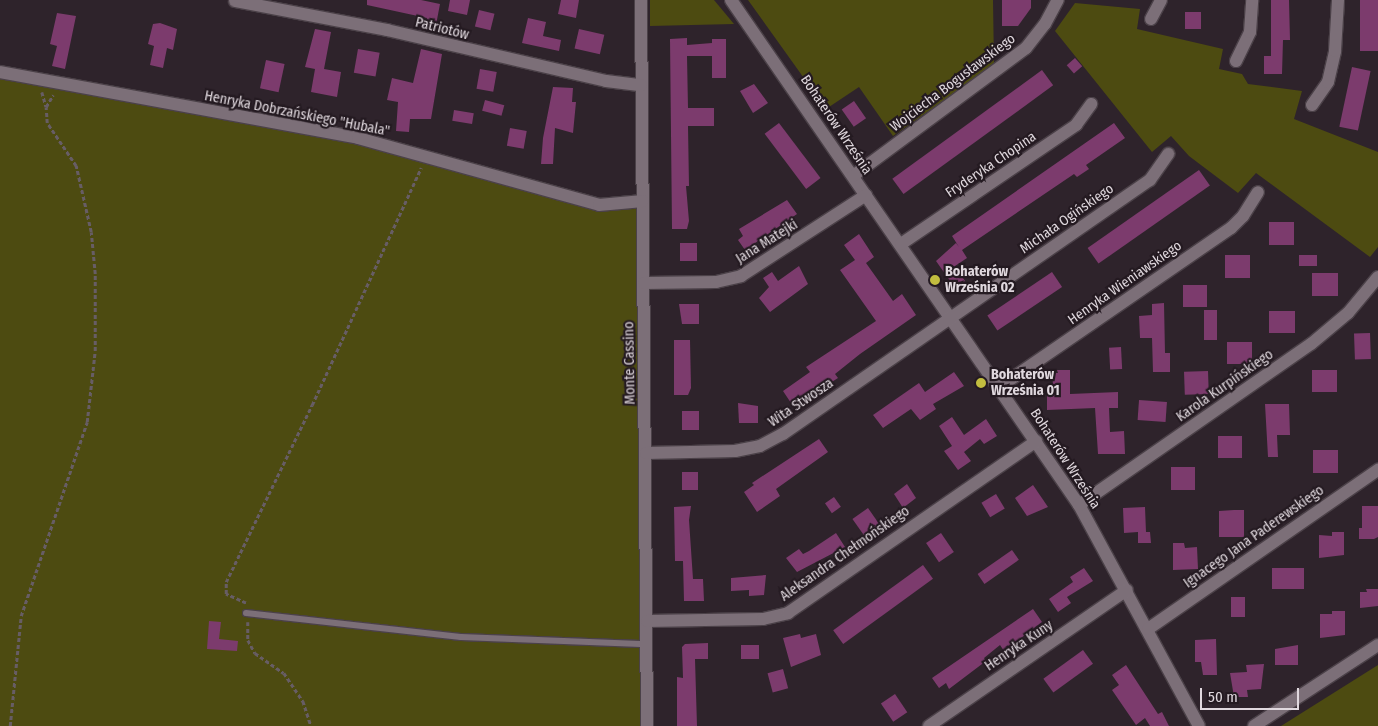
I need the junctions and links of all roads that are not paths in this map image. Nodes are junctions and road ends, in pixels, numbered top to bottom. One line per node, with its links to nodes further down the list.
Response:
1 (641, 0): 11 (street, Monte Cassino)
2 (731, 0): 15 (street, Bohaterów Września)
3 (1058, 0): 15 (street, Wojciecha Bogusławskiego)
4 (1161, 0): 8 (street)
5 (1252, 0): 9 (street)
6 (1338, 0): 13 (street)
7 (235, 1): 11 (street, Patriotów)
8 (1151, 19)
9 (1236, 61)
10 (0, 72): 18 (street, Henryka Dobrzańskiego "Hubala")
11 (641, 85): 18 (street, Monte Cassino)
12 (1091, 104): 19 (street, Fryderyka Chopina)
13 (1312, 105)
14 (1168, 154): 22 (street, Michała Ogińskiego)
15 (853, 176): 17 (street, Bohaterów Września)
16 (1258, 192): 23 (street, Henryka Wieniawskiego)
17 (866, 195): 19 (street, Bohaterów Września); 21 (street, Jana Matejki)
18 (643, 201): 21 (street, Monte Cassino)
19 (901, 244): 22 (street, Bohaterów Września)
20 (1378, 278): 27 (street, Karola Kurpińskiego)
21 (644, 283): 25 (street, Monte Cassino)
22 (952, 318): 23 (street, Bohaterów Września); 25 (street, Wita Stwosza)
23 (998, 388): 24 (street, Bohaterów Września)
24 (1036, 440): 27 (street, Bohaterów Września); 30 (street, Aleksandra Chełmońskiego)
25 (646, 453): 30 (street, Monte Cassino)
26 (1378, 470): 31 (street, Ignacego Jana Paderewskiego)
27 (1079, 506): 28 (street, Bohaterów Września)
28 (1127, 590): 31 (street, Bohaterów Września); 35 (street, Henryka Kuny)
29 (248, 613): 32 (lane)
30 (647, 621): 32 (street, Monte Cassino)
31 (1148, 628): 36 (street, Bohaterów Września)
32 (647, 644): 34 (street, Monte Cassino)
33 (1378, 644): 37 (street)
34 (647, 726)
35 (929, 726)
36 (1199, 726)
37 (1254, 726)

